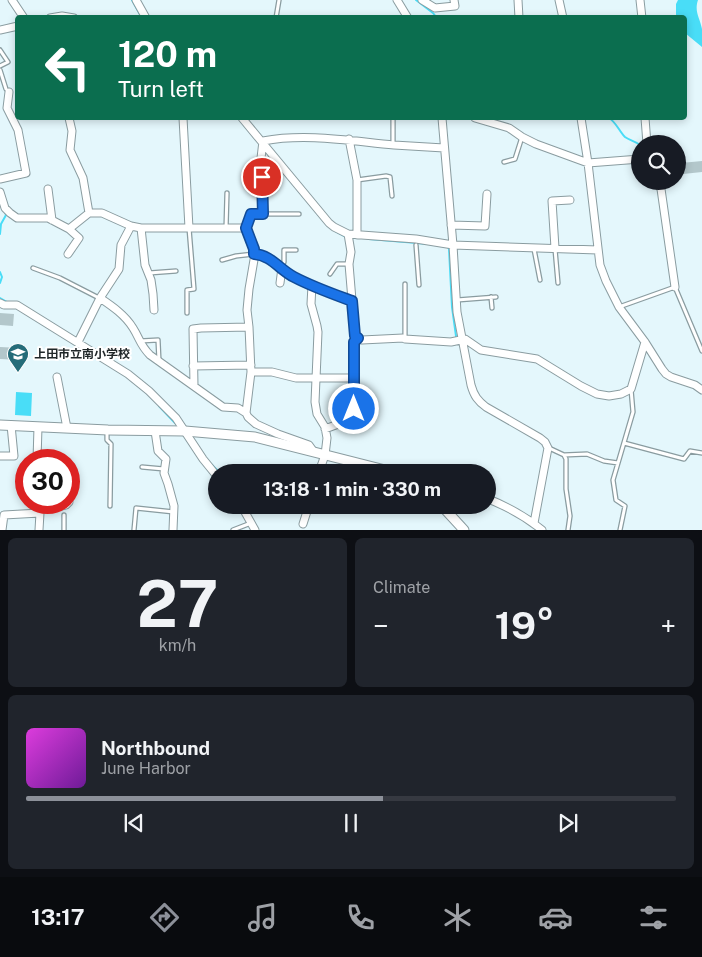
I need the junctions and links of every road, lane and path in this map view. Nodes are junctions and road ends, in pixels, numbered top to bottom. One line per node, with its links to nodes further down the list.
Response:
1 (12, 0): 10 (street)
2 (136, 0): 11 (street)
3 (279, 0): 12 (lane)
4 (397, 0): 13 (street)
5 (422, 0): 6 (street)
6 (454, 0)
7 (518, 0): 14 (street)
8 (559, 0): 15 (street)
9 (640, 0): 16 (street)
10 (22, 15)
11 (144, 15)
12 (276, 15)
13 (406, 15)
14 (519, 15)
15 (562, 15)
16 (642, 15)
17 (15, 27): 18 (street)
18 (0, 30)
19 (0, 50): 20 (lane)
20 (0, 66)
21 (0, 70): 22 (lane)
22 (7, 90): 40 (street)
23 (69, 120): 49 (street)
24 (183, 120): 56 (street)
25 (244, 120): 34 (street)
26 (393, 120): 35 (lane)
27 (442, 120): 36 (street)
28 (482, 120): 32 (street)
29 (581, 120): 39 (street)
30 (645, 120): 31 (street)
31 (646, 135)
32 (522, 137): 38 (lane); 39 (street)
33 (349, 139): 34 (street); 35 (street); 41 (street)
34 (263, 142): 50 (street); 60 (street)
35 (393, 145): 36 (street)
36 (444, 148): 53 (street)
37 (631, 160): 39 (street)
38 (504, 162)
39 (588, 163): 67 (street)
40 (0, 179)
41 (357, 180): 47 (lane); 61 (street)
42 (48, 189): 52 (street)
43 (660, 190): 83 (street)
44 (0, 192): 52 (street)
45 (227, 193): 57 (lane)
46 (487, 194): 53 (street)
47 (392, 196)
48 (570, 200): 65 (street)
49 (89, 213): 54 (street); 59 (street)
50 (263, 214): 51 (lane); 58 (street)
51 (300, 214)
52 (52, 220): 59 (street)
53 (451, 225): 63 (street)
54 (131, 226): 55 (street); 86 (street)
55 (141, 228): 56 (street); 75 (street)
56 (189, 228): 57 (street); 93 (lane)
57 (226, 228): 58 (street)
58 (246, 228): 69 (street)
59 (69, 230): 68 (street)
60 (348, 234): 61 (street); 71 (street)
61 (357, 235): 62 (street)
62 (416, 242): 63 (street); 82 (lane)
63 (452, 244): 64 (street); 87 (street)
64 (534, 248): 65 (street); 77 (lane)
65 (555, 248): 67 (street); 79 (lane)
66 (296, 250): 73 (lane)
67 (598, 250): 90 (street)
68 (68, 254)
69 (254, 254): 70 (lane); 73 (street); 94 (street)
70 (222, 260)
71 (350, 264): 76 (lane); 88 (street)
72 (33, 268): 86 (lane)
73 (282, 268): 78 (street); 81 (street)
74 (176, 271): 75 (lane)
75 (148, 273): 92 (street)
76 (330, 274)
77 (540, 280)
78 (280, 283)
79 (558, 283)
80 (404, 284): 96 (lane)
81 (312, 285): 88 (street); 106 (street)
82 (419, 285)
83 (676, 287): 90 (lane); 101 (lane)
84 (491, 297): 85 (lane); 87 (lane); 91 (lane)
85 (496, 297)
86 (100, 298): 98 (street); 99 (street)
87 (456, 300): 97 (street)
88 (352, 301): 95 (street)
89 (0, 303): 99 (street)
90 (619, 307): 100 (street)
91 (492, 308)
92 (154, 310)
93 (187, 313)
94 (249, 327): 103 (street); 104 (street)
95 (358, 338): 96 (street); 107 (street)
96 (405, 339): 97 (street)
97 (461, 339): 110 (street); 121 (street)
98 (139, 341): 102 (street); 102 (lane)
99 (78, 342): 119 (street)
100 (645, 342): 109 (street); 110 (street)
101 (702, 351)
102 (159, 361): 108 (street)
103 (193, 366): 104 (street); 108 (street)
104 (251, 369): 106 (street); 111 (street)
105 (57, 377): 115 (street)
106 (316, 377): 107 (street); 116 (street)
107 (354, 378): 116 (street)
108 (194, 386): 111 (street)
109 (701, 388)
110 (631, 389): 120 (lane)
111 (246, 413): 123 (street)
112 (0, 425): 113 (street)
113 (11, 426): 114 (street); 127 (street)
114 (38, 427): 115 (street); 122 (street)
115 (67, 428): 117 (street)
116 (325, 429): 125 (street)
117 (108, 430): 118 (street); 135 (lane)
118 (155, 431): 119 (street); 133 (street)
119 (185, 431): 123 (street); 131 (street)
120 (624, 443): 124 (lane); 130 (lane)
121 (548, 448): 126 (lane); 143 (street)
122 (37, 449)
123 (314, 452): 125 (street)
124 (702, 453)
125 (325, 455): 128 (street); 129 (street)
126 (564, 455): 130 (lane); 154 (lane)
127 (0, 456)
128 (322, 464)
129 (361, 464)
130 (618, 464): 155 (lane)
131 (208, 465)
132 (142, 467): 133 (lane)
133 (165, 469): 136 (street)
134 (496, 502): 143 (street)
135 (110, 506)
136 (174, 512): 149 (lane); 150 (street)
137 (22, 514): 146 (street)
138 (40, 514): 147 (street)
139 (246, 514): 145 (street)
140 (306, 514): 144 (street)
141 (449, 514): 152 (street)
142 (64, 515): 148 (lane)
143 (534, 523): 153 (street)
144 (303, 524)
145 (253, 526): 151 (lane)
146 (2, 530)
147 (39, 530)
148 (64, 530)
149 (134, 530)
150 (173, 530)
151 (233, 530)
152 (464, 530)
153 (542, 530)
154 (568, 530)
155 (620, 530)

